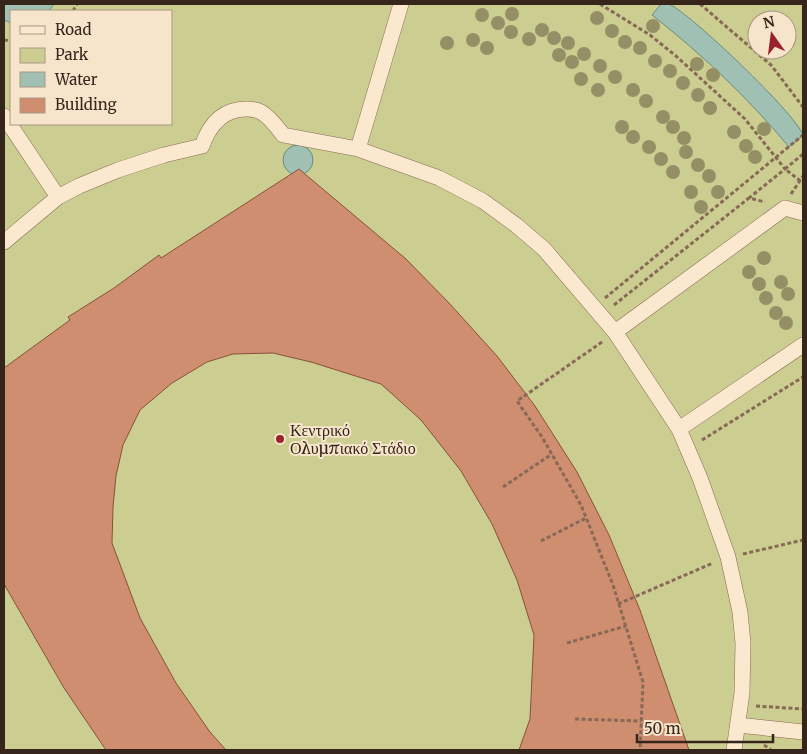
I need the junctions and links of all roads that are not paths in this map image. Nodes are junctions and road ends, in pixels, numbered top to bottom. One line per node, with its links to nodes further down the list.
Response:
1 (401, 4): 3 (street)
2 (4, 116): 4 (street)
3 (358, 149): 4 (street); 7 (street)
4 (58, 197): 6 (street)
5 (803, 213): 7 (street)
6 (4, 242)
7 (615, 332): 9 (street)
8 (803, 345): 9 (street)
9 (679, 429): 10 (street)
10 (738, 725): 11 (street); 12 (street)
11 (803, 732)
12 (734, 750)

